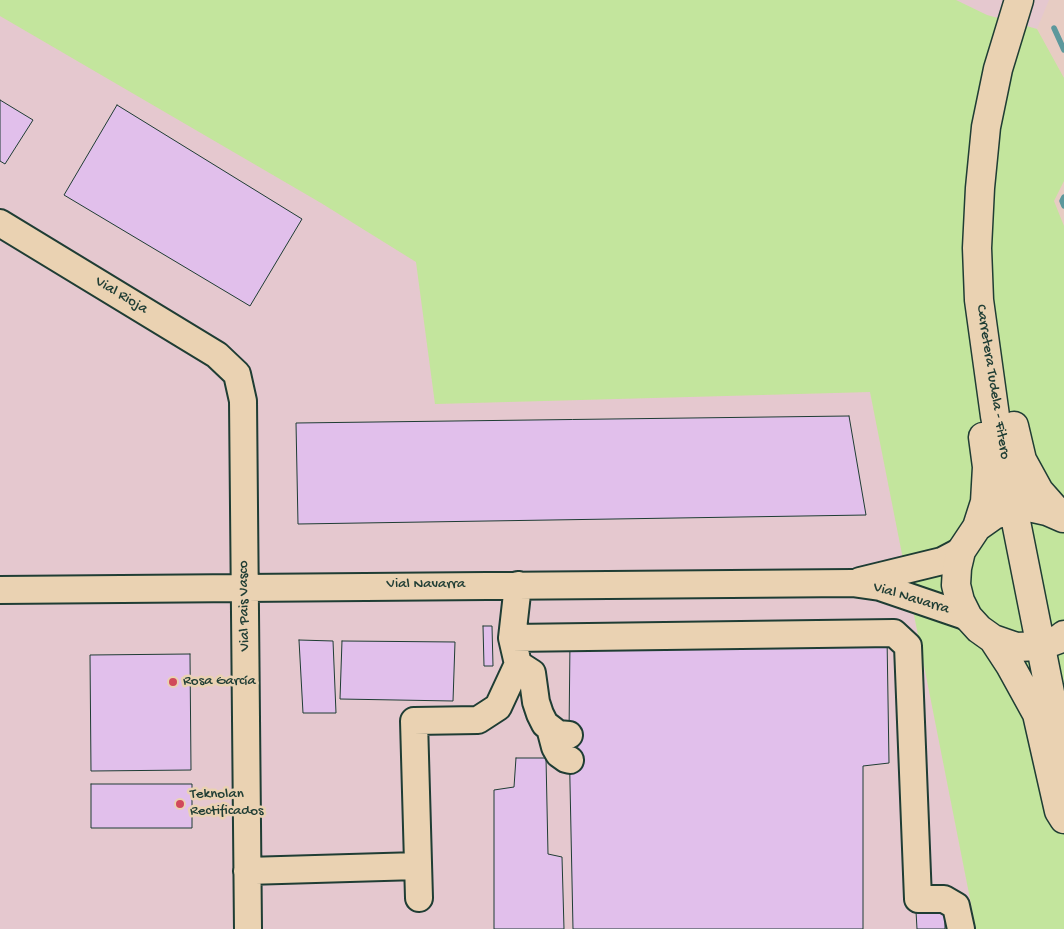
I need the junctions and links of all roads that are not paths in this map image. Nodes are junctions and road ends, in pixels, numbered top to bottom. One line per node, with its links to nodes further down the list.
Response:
1 (1016, 3): 3 (main road, Carretera Tudela - Fitero)
2 (0, 223): 4 (street, Vial Rioja)
3 (986, 356): 5 (main road, Carretera Tudela - Fitero); 6 (main road); 7 (main road)
4 (237, 374): 11 (street, Vial Pais Vasco)
5 (1014, 508): 6 (main road); 7 (main road); 16 (main road, Carretera Tudela - Fitero)
6 (1063, 518)
7 (976, 527): 8 (main road)
8 (961, 551): 9 (street, Vial Navarra); 13 (main road)
9 (852, 582): 10 (street, Vial Navarra); 13 (street, Vial Navarra)
10 (518, 585): 11 (street, Vial Navarra); 14 (street)
11 (245, 586): 12 (street, Vial Navarra); 22 (street, Vial Pais Vasco)
12 (0, 590)
13 (968, 617): 15 (main road)
14 (512, 638): 17 (street); 25 (street)
15 (993, 639): 16 (main road); 20 (main road)
16 (1052, 641): 19 (main road, Carretera Tudela - Fitero)
17 (518, 664): 18 (street); 21 (street)
18 (563, 741)
19 (1064, 763)
20 (1064, 819)
21 (418, 866): 22 (street); 23 (street)
22 (248, 872): 24 (street, Vial Pais Vasco)
23 (419, 898)
24 (248, 929)
25 (961, 929)

